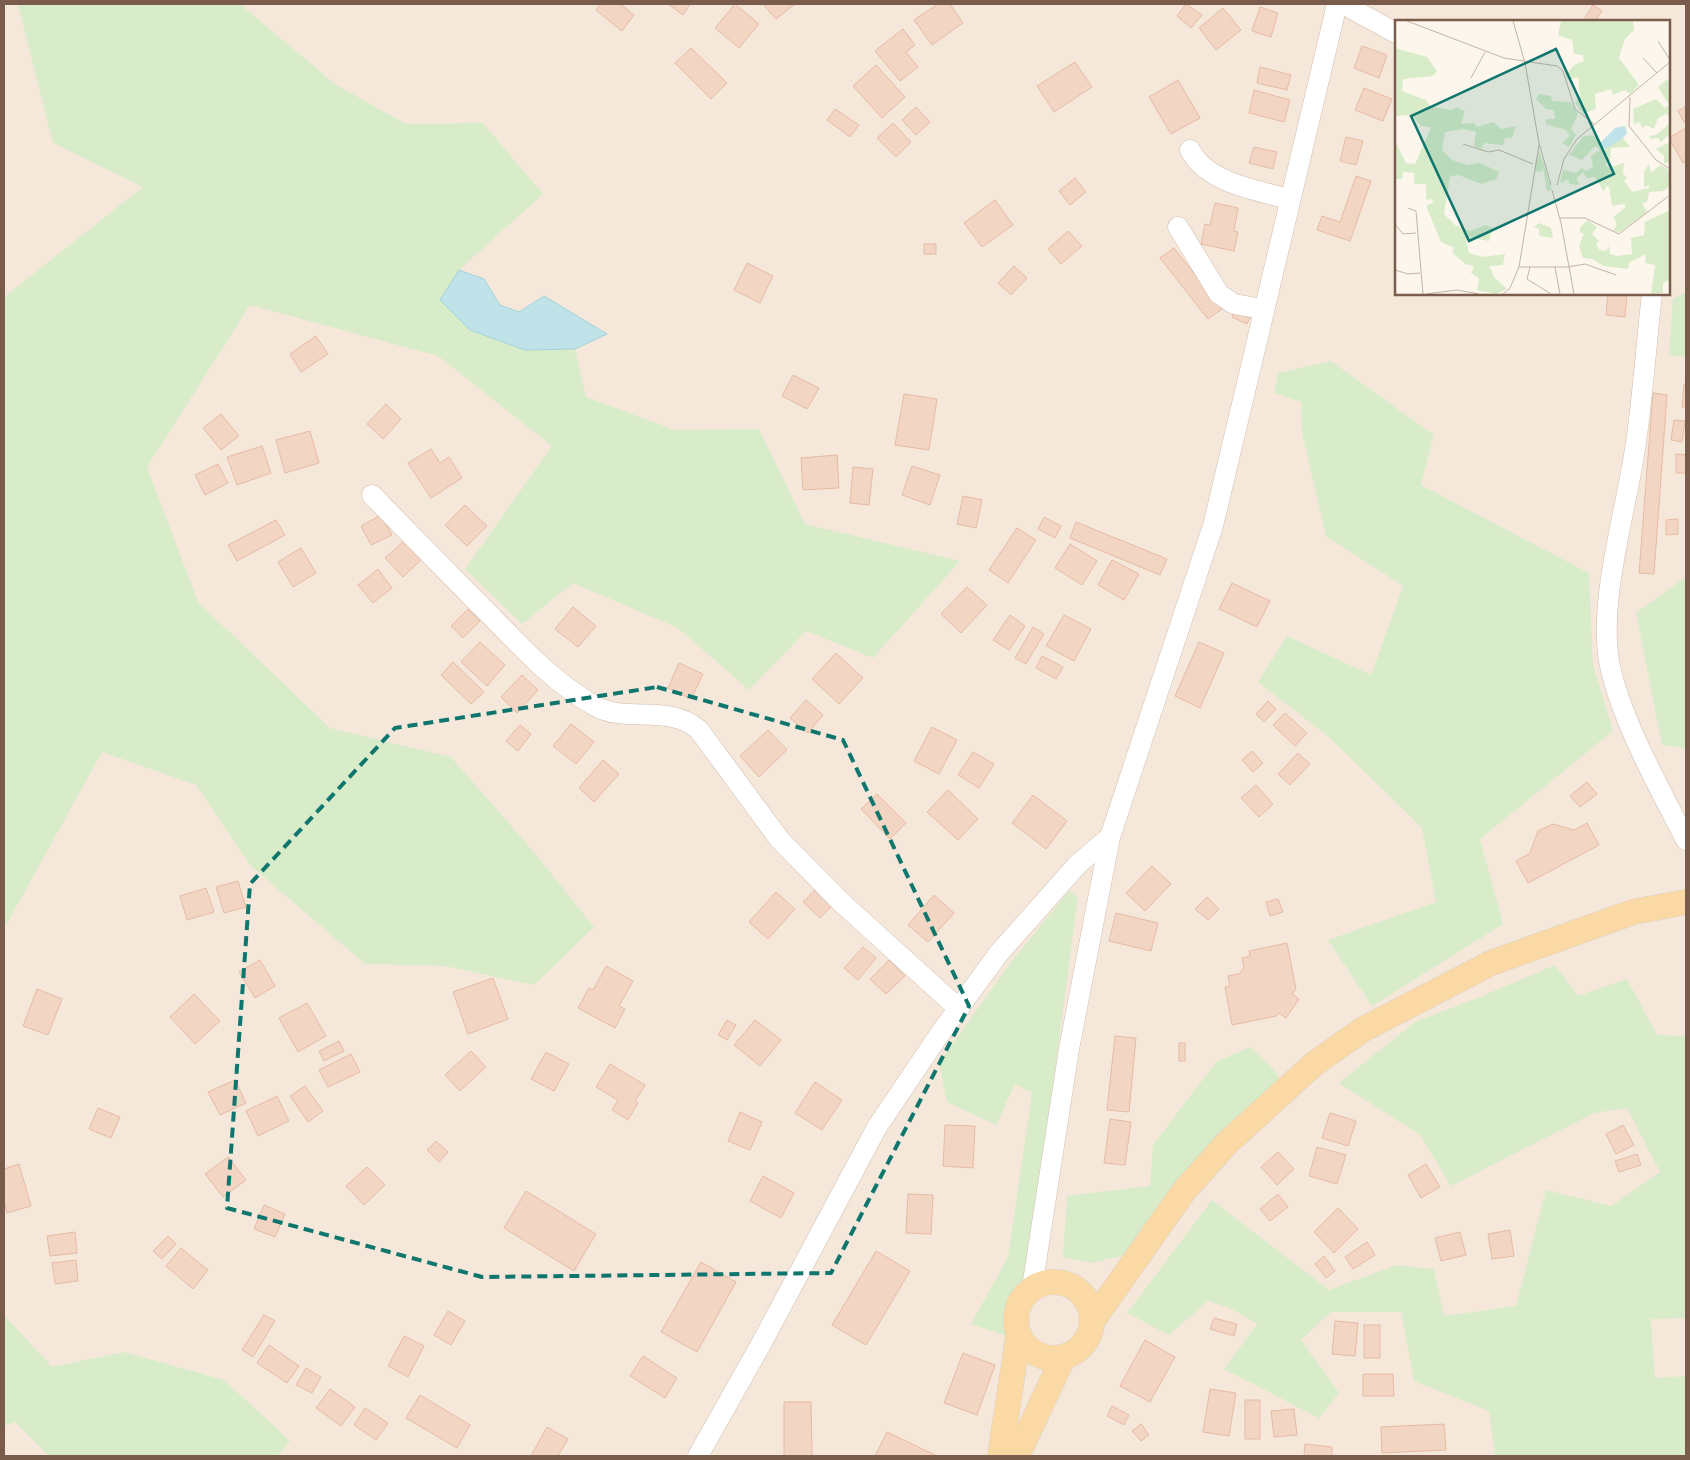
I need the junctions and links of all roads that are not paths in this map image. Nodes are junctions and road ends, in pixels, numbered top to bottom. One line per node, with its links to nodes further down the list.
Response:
1 (1337, 4): 5 (street)
2 (1343, 4): 3 (street)
3 (1395, 31)
4 (1190, 150): 5 (street)
5 (1289, 200): 8 (street)
6 (1178, 227): 8 (street)
7 (1652, 295): 11 (street)
8 (1263, 309): 10 (street)
9 (372, 496): 13 (street)
10 (1110, 837): 13 (street); 14 (street)
11 (1686, 840)
12 (1686, 902): 15 (main road)
13 (958, 1009): 18 (street)
14 (1032, 1288): 15 (main road); 16 (main road)
15 (1093, 1320): 17 (main road)
16 (1018, 1338): 17 (main road); 19 (main road)
17 (1063, 1358): 20 (main road)
18 (698, 1456)
19 (1000, 1456)
20 (1017, 1456)

